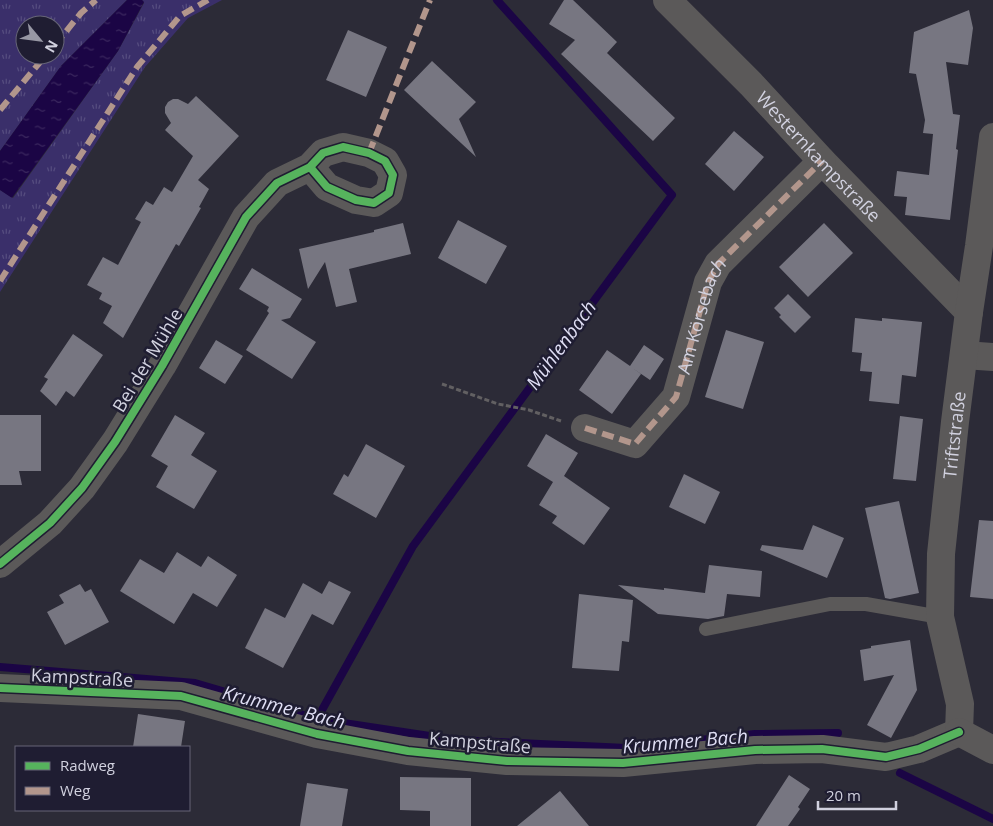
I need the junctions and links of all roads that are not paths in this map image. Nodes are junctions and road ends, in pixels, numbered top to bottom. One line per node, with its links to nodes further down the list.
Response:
1 (667, 0): 3 (street, Westernkampstraße)
2 (993, 137): 5 (street, Triftstraße)
3 (822, 161): 5 (street, Westernkampstraße); 8 (street, Am Körsebach)
4 (310, 167): 9 (street, Bei der Mühle)
5 (969, 312): 6 (street, Triftstraße)
6 (964, 355): 7 (street); 10 (street, Triftstraße)
7 (993, 357)
8 (585, 428)
9 (0, 564)
10 (940, 617): 11 (lane); 13 (street, Triftstraße)
11 (706, 629)
12 (0, 688): 13 (street, Kampstraße)
13 (959, 732): 14 (street)
14 (993, 750)

